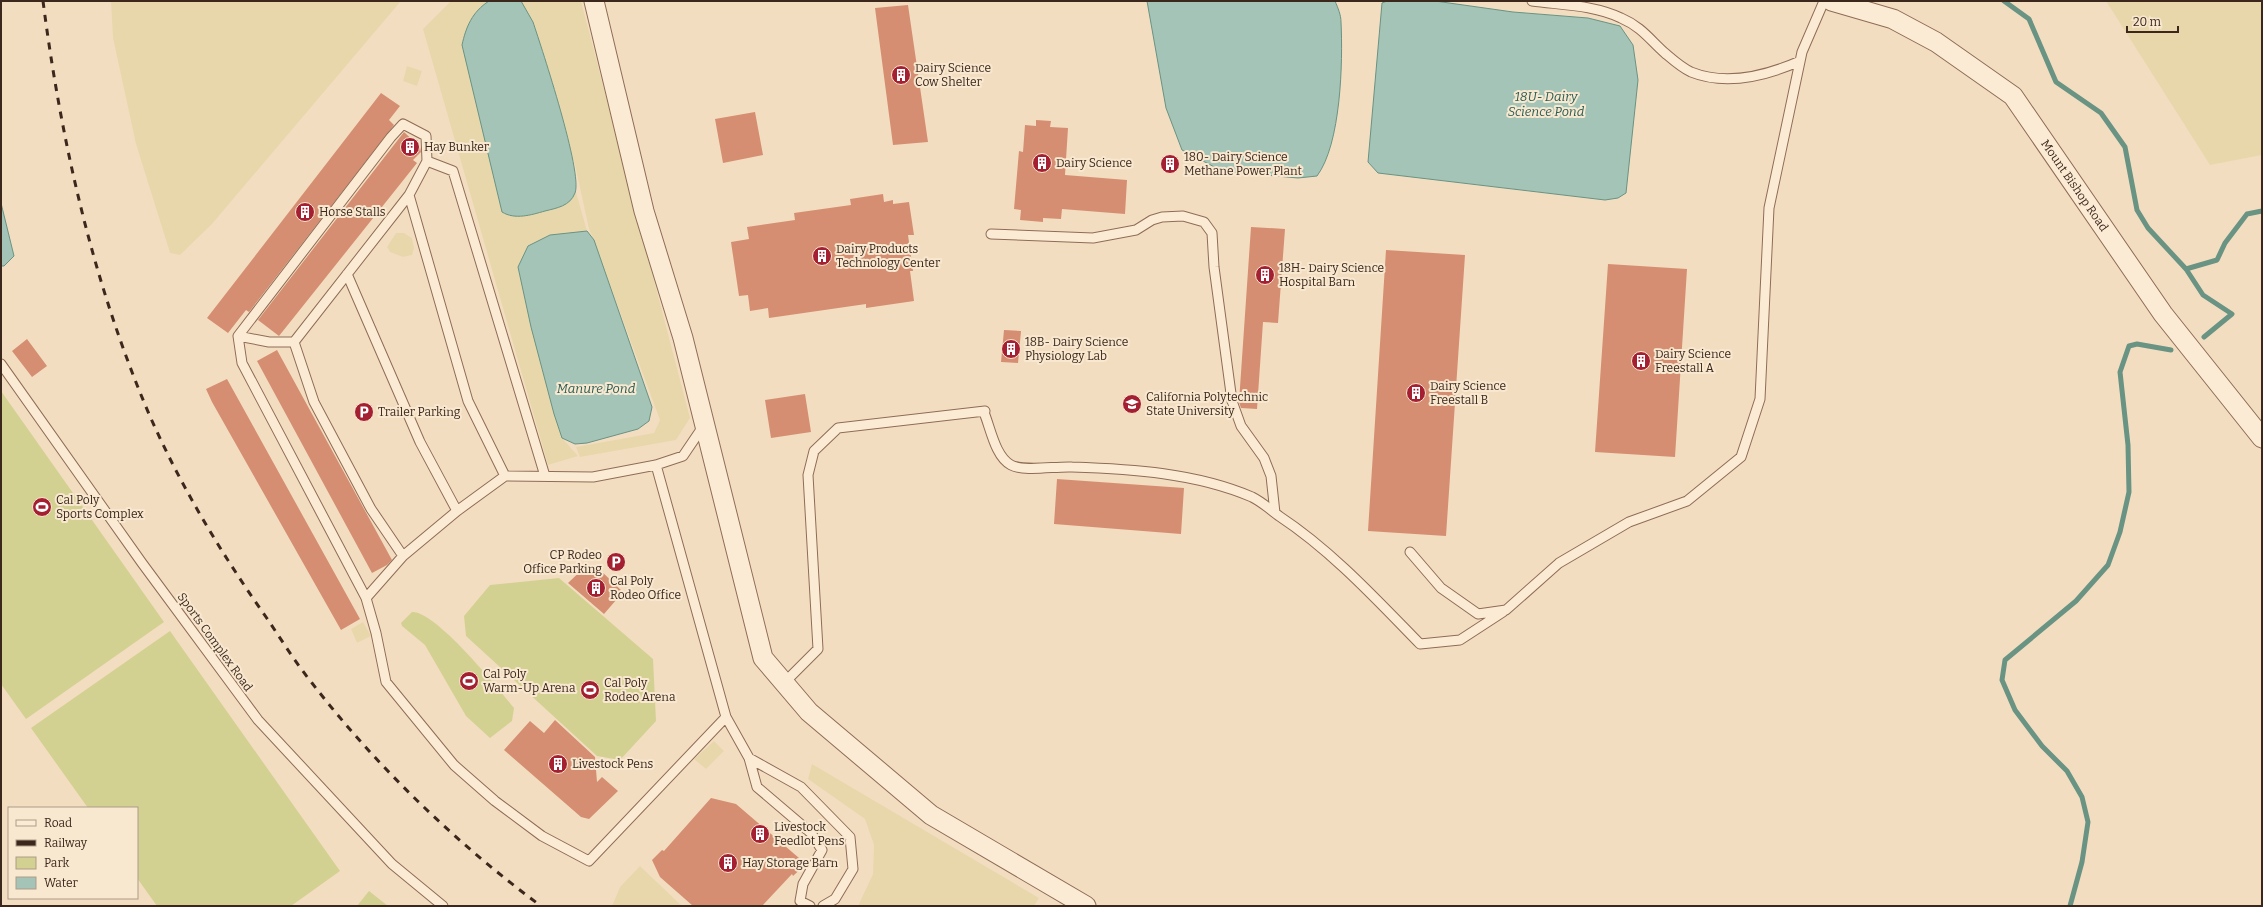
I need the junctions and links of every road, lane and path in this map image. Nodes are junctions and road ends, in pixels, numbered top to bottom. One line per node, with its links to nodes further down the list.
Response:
1 (594, 1): 13 (street)
2 (1532, 1): 5 (lane)
3 (1824, 1): 5 (lane)
4 (1831, 1): 14 (street, Mount Bishop Road)
5 (1800, 61): 23 (lane)
6 (427, 161): 7 (lane); 10 (lane); 17 (lane)
7 (409, 195): 9 (lane); 16 (lane)
8 (992, 234): 19 (lane)
9 (347, 274): 11 (lane); 18 (lane)
10 (238, 336): 11 (lane); 22 (lane)
11 (294, 342): 21 (lane)
12 (1, 364): 27 (lane, Sports Complex Road)
13 (704, 424): 15 (lane); 24 (street)
14 (2262, 438)
15 (656, 465): 17 (lane); 25 (lane)
16 (505, 476): 17 (lane); 18 (lane)
17 (545, 476)
18 (457, 511): 21 (lane)
19 (1275, 513): 23 (lane); 24 (lane)
20 (1410, 552): 23 (lane)
21 (403, 556): 22 (lane)
22 (366, 598): 25 (lane)
23 (1506, 610)
24 (784, 683): 30 (street)
25 (726, 717): 26 (lane)
26 (749, 758): 28 (lane); 29 (lane)
27 (443, 906)
28 (810, 906)
29 (823, 906)
30 (1086, 906)

